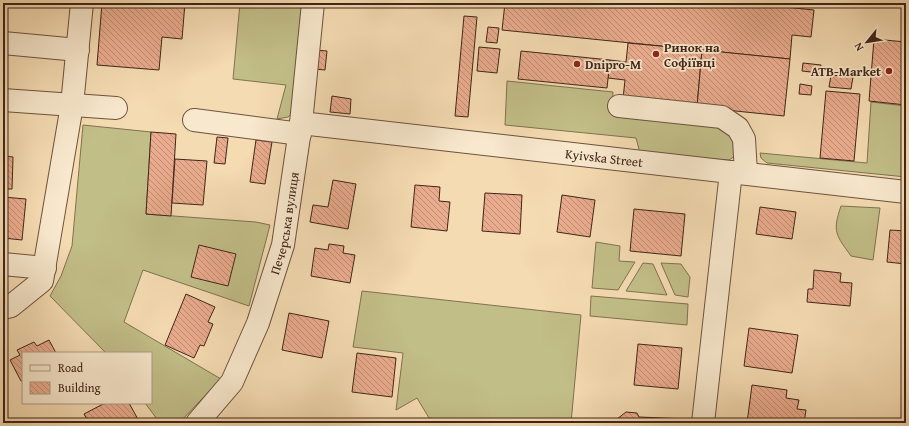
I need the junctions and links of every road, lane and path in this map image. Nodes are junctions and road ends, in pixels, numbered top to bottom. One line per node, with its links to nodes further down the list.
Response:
1 (82, 3): 4 (street)
2 (313, 3): 10 (street, Печерська вулиця)
3 (3, 43): 4 (street)
4 (78, 50): 6 (street)
5 (3, 100): 6 (street)
6 (72, 105): 8 (street); 14 (street)
7 (620, 106): 11 (street)
8 (116, 108)
9 (194, 120): 10 (street, Kyivska Street)
10 (301, 128): 11 (street, Kyivska Street); 16 (street, Печерська вулиця)
11 (739, 172): 12 (street, Kyivska Street); 17 (street)
12 (906, 192)
13 (3, 264): 14 (street)
14 (45, 268): 15 (street)
15 (3, 308)
16 (197, 423)
17 (703, 423)

